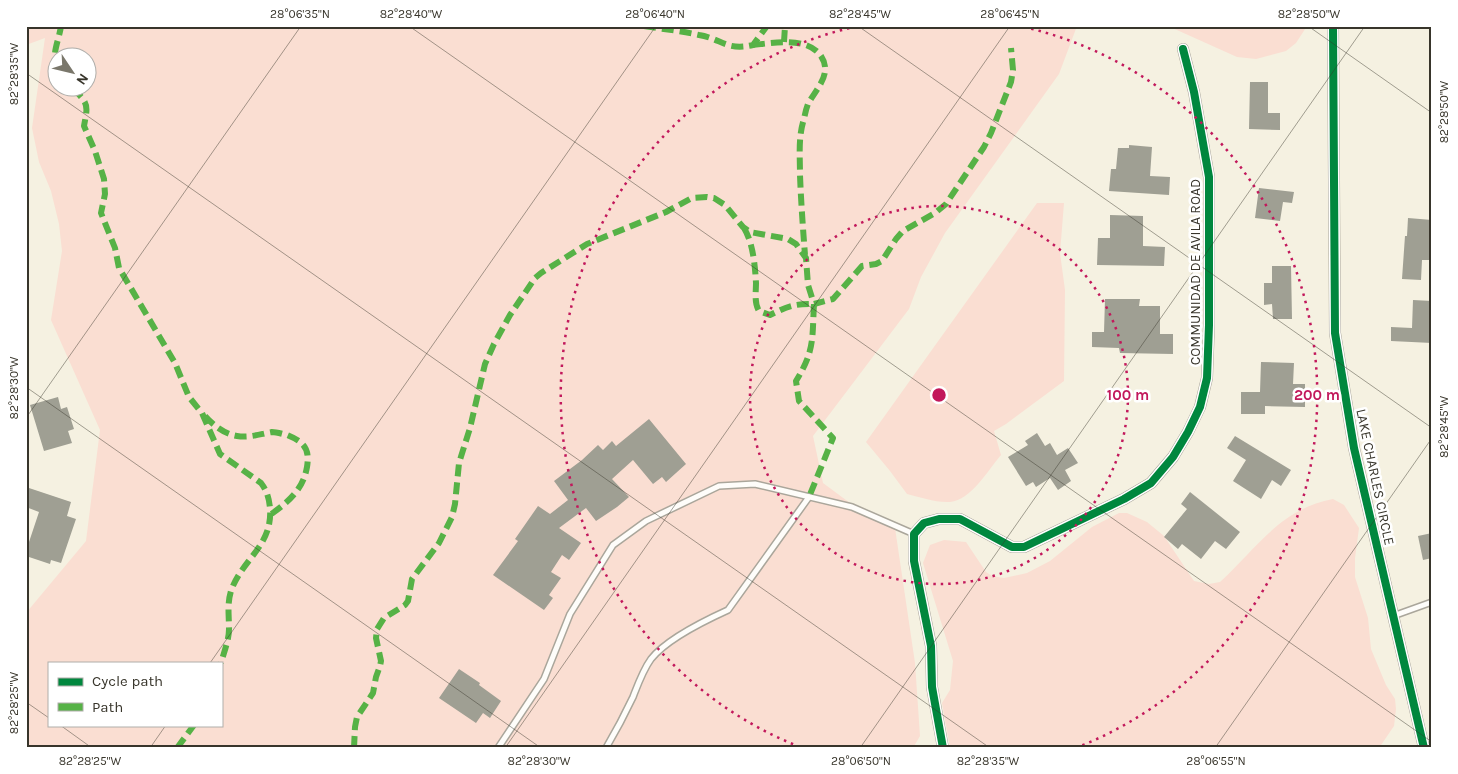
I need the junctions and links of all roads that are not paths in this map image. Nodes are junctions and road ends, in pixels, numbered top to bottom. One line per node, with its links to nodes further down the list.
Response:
1 (1333, 26): 6 (street, LAKE CHARLES CIRCLE)
2 (1183, 48): 4 (street, COMMUNIDAD DE AVILA ROAD)
3 (809, 497): 4 (lane); 7 (lane); 8 (lane)
4 (914, 534): 9 (street)
5 (1432, 602): 6 (lane)
6 (1393, 616): 10 (street, LAKE CHARLES CIRCLE)
7 (498, 748)
8 (606, 748)
9 (943, 748)
10 (1424, 748)

